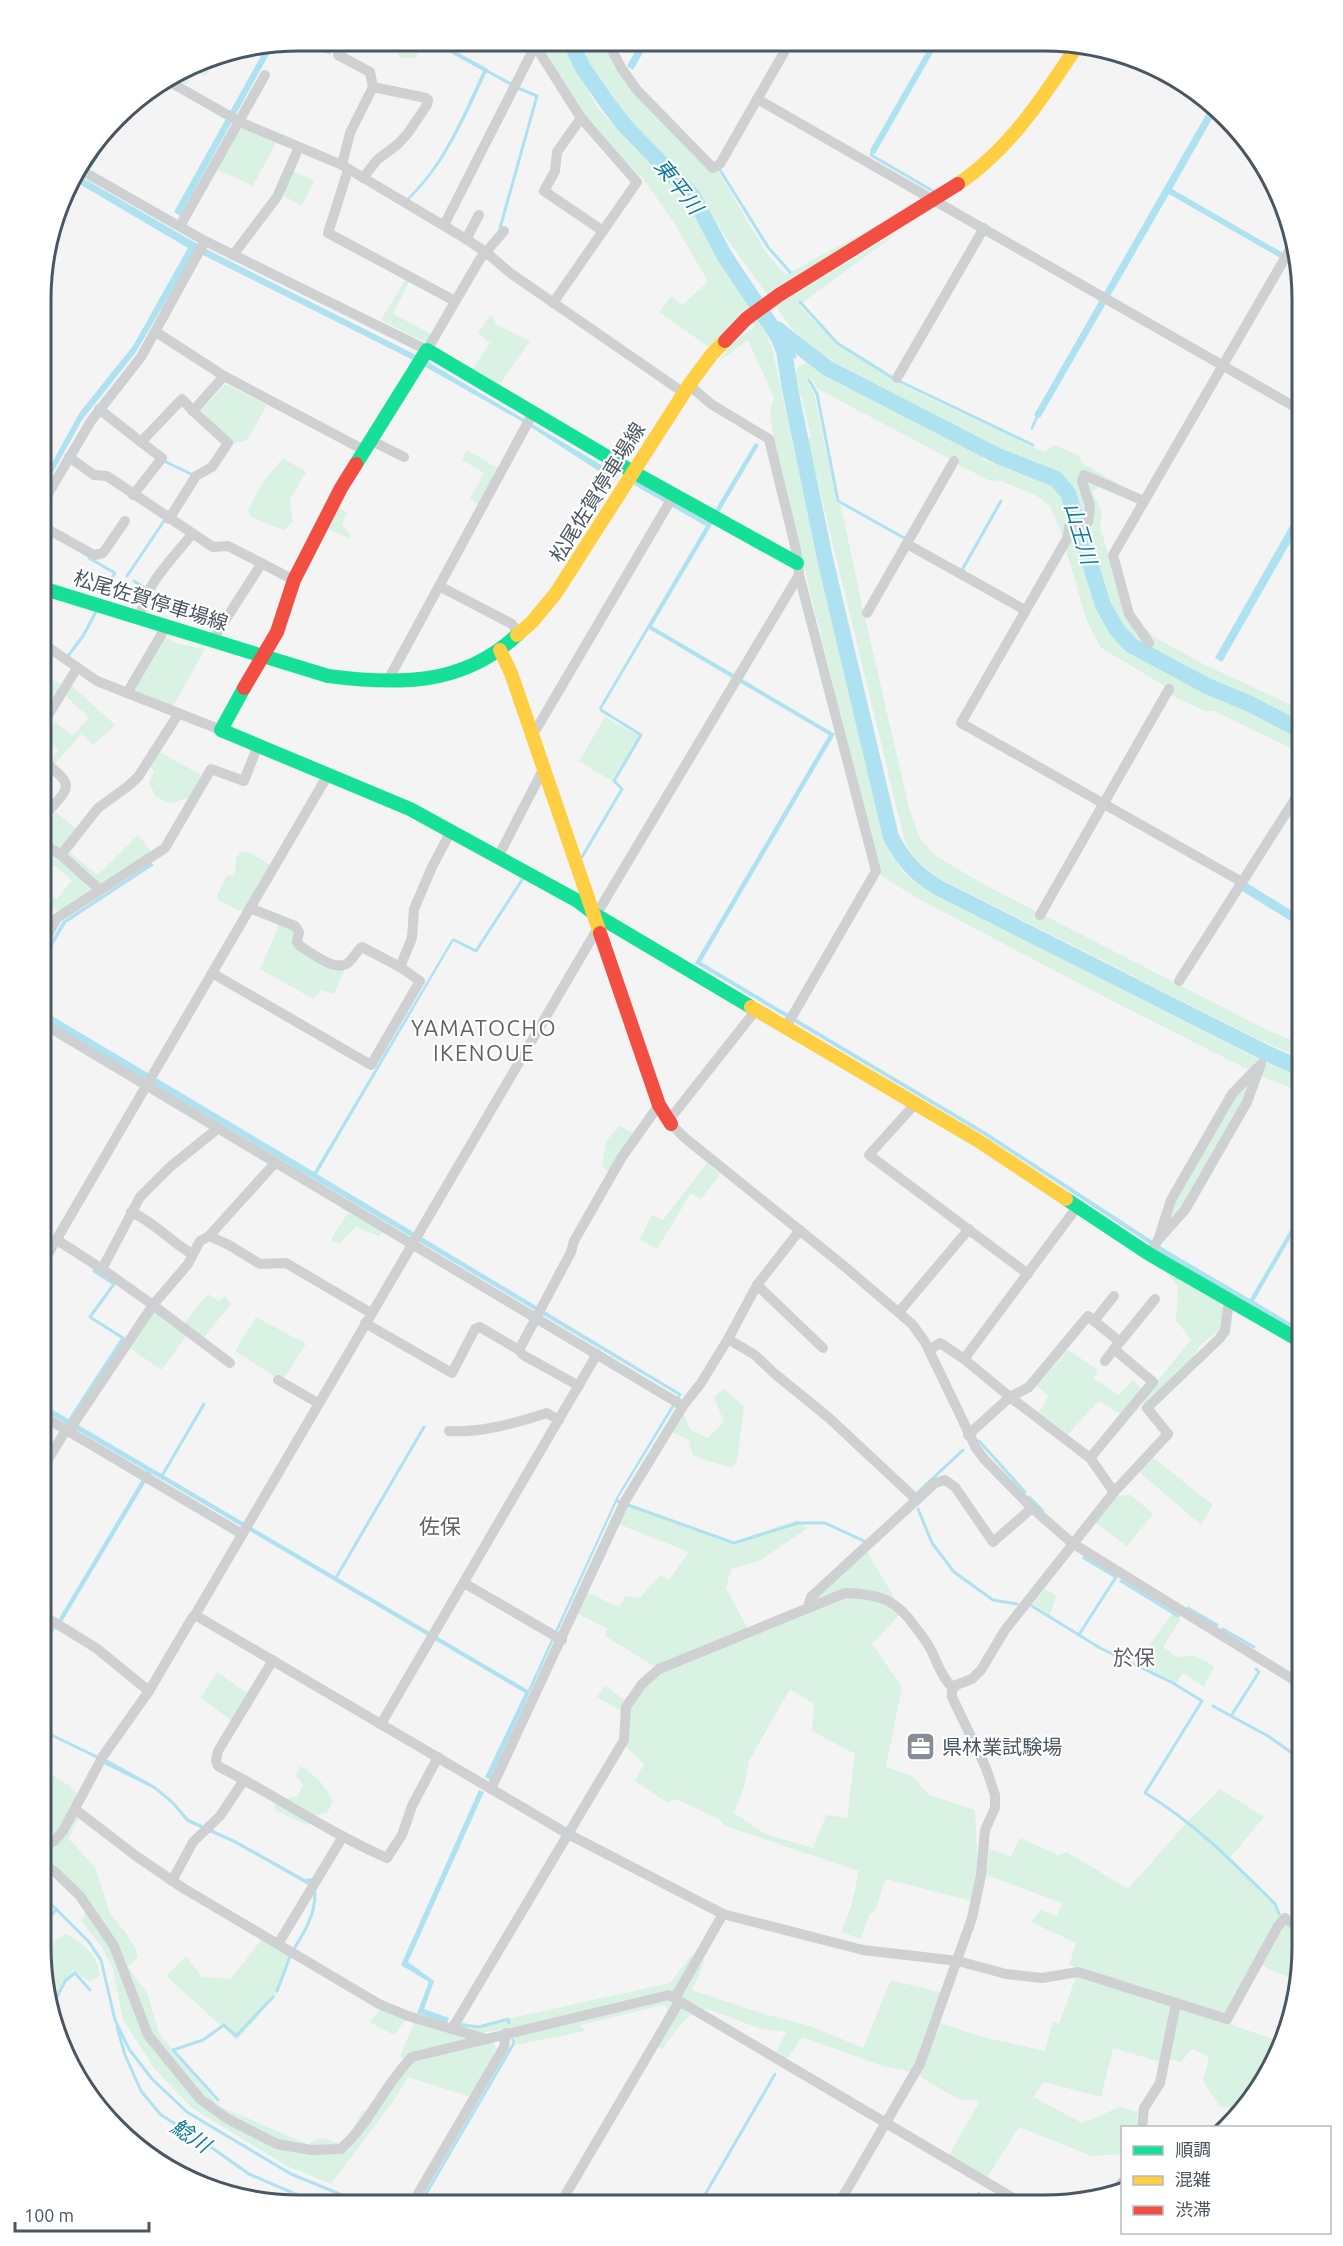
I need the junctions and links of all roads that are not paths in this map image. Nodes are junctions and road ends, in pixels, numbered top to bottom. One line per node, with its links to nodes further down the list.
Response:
1 (340, 51): 9 (street)
2 (530, 51): 19 (street)
3 (539, 51): 11 (street)
4 (612, 51): 10 (street)
5 (785, 51): 10 (street)
6 (1072, 53): 17 (street, 松尾佐賀停車場線)
7 (265, 75): 12 (street)
8 (174, 85): 12 (street)
9 (373, 87): 14 (street); 16 (street)
10 (757, 99): 17 (street)
11 (581, 118): 23 (street); 23 (street)
12 (234, 119): 13 (street); 20 (street)
13 (299, 147): 14 (street); 27 (street)
14 (345, 167): 16 (street); 29 (street)
15 (86, 172): 20 (street)
16 (363, 178): 19 (street)
17 (934, 199): 21 (street); 36 (street, 松尾佐賀停車場線)
18 (479, 215): 24 (street)
19 (444, 225): 24 (street)
20 (180, 226): 25 (street)
21 (984, 228): 33 (street); 35 (street)
22 (504, 231): 26 (street)
23 (603, 231): 30 (street)
24 (466, 239): 26 (street)
25 (204, 243): 27 (street); 31 (street)
26 (487, 253): 29 (street); 30 (street)
27 (233, 255): 32 (street)
28 (1288, 255): 33 (street)
29 (455, 301): 32 (street)
30 (553, 303): 36 (street)
31 (156, 332): 34 (street); 38 (street)
32 (423, 357): 40 (street); 42 (street)
33 (1224, 365): 37 (street); 50 (street)
34 (224, 375): 39 (street); 42 (street)
35 (897, 378)
36 (686, 389): 46 (street, 松尾佐賀停車場線); 57 (street)
37 (1292, 405)
38 (99, 409): 41 (street); 44 (street)
39 (193, 411): 41 (street); 51 (street)
40 (530, 419): 46 (street); 59 (street)
41 (141, 442): 48 (street)
42 (367, 445): 43 (street); 58 (street)
43 (404, 457)
44 (69, 458): 47 (street); 48 (street)
45 (954, 461): 55 (street)
46 (633, 472): 49 (street); 65 (street, 松尾佐賀停車場線)
47 (51, 489)
48 (133, 495): 51 (street)
49 (671, 500): 57 (street); 78 (street)
50 (1144, 501): 61 (street); 67 (street)
51 (168, 517): 54 (street)
52 (125, 521): 53 (street)
53 (51, 530)
54 (192, 534): 56 (street); 63 (street)
55 (907, 544): 61 (street); 62 (street)
56 (262, 563): 58 (street); 66 (street)
57 (798, 569): 94 (street); 100 (street)
58 (294, 580): 70 (street)
59 (440, 586): 65 (street); 72 (street)
60 (51, 591): 63 (street, 松尾佐賀停車場線)
61 (1025, 610): 83 (street)
62 (867, 613)
63 (141, 617): 64 (street, 松尾佐賀停車場線)
64 (167, 625): 66 (street, 松尾佐賀停車場線); 74 (street)
65 (520, 636): 69 (street, 松尾佐賀停車場線)
66 (213, 639): 70 (street, 松尾佐賀停車場線)
67 (1149, 643)
68 (51, 649): 71 (street)
69 (500, 651): 72 (street, 松尾佐賀停車場線); 78 (street)
70 (262, 655): 72 (street, 松尾佐賀停車場線); 77 (street)
71 (77, 668): 74 (street); 75 (street)
72 (387, 682)
73 (1169, 690): 83 (street)
74 (127, 693): 76 (street)
75 (51, 710)
76 (179, 713): 77 (street); 88 (street)
77 (221, 730): 79 (street)
78 (531, 731): 81 (street)
79 (258, 745): 82 (street); 91 (street)
80 (51, 767): 85 (street)
81 (544, 768): 89 (street); 94 (street)
82 (329, 773): 86 (street); 92 (street)
83 (1103, 803): 90 (street); 93 (street)
84 (1292, 804): 90 (street)
85 (51, 808)
86 (451, 831): 89 (street); 96 (street)
87 (51, 849): 88 (street)
88 (60, 855): 91 (street)
89 (498, 857): 94 (street)
90 (1242, 882): 98 (street)
91 (99, 890): 95 (street)
92 (250, 908): 96 (street); 97 (street)
93 (1040, 915)
94 (597, 920): 99 (street); 104 (street); 115 (street)
95 (51, 929)
96 (400, 967): 97 (street)
97 (212, 973): 102 (street)
98 (1179, 981)
99 (756, 1010): 100 (street); 105 (street)
100 (790, 1021): 103 (street)
101 (51, 1028): 102 (street)
102 (146, 1086): 106 (street); 113 (street)
103 (915, 1104): 108 (street); 110 (street)
104 (659, 1105): 105 (street); 127 (street)
105 (669, 1121): 111 (street)
106 (217, 1129): 107 (street); 109 (street)
107 (275, 1163): 112 (street); 115 (street)
108 (1077, 1207): 118 (street); 120 (street)
109 (131, 1212): 117 (street); 119 (street)
110 (969, 1229): 120 (street); 126 (street)
111 (800, 1230): 121 (street); 126 (street)
112 (209, 1236): 117 (street); 128 (street)
113 (57, 1240): 116 (street); 119 (street)
114 (1158, 1240): 114 (street); 118 (street)
115 (411, 1244): 127 (street); 128 (street)
116 (51, 1250)
117 (192, 1254): 125 (street)
118 (1149, 1254): 124 (street)
119 (102, 1269): 125 (street)
120 (1028, 1274): 137 (street)
121 (757, 1285): 131 (street); 133 (street)
122 (1114, 1296): 129 (street)
123 (1155, 1299): 132 (street)
124 (1230, 1300): 130 (street); 152 (street)
125 (153, 1305): 139 (street); 147 (street)
126 (899, 1312): 135 (street)
127 (536, 1317): 134 (street); 136 (street)
128 (368, 1318): 134 (street); 143 (street)
129 (1094, 1321): 132 (street); 142 (street)
130 (1292, 1336)
131 (728, 1339): 144 (street); 153 (street)
132 (1117, 1346): 138 (street); 151 (street)
133 (823, 1348)
134 (519, 1350): 141 (street)
135 (929, 1350): 137 (street); 149 (street)
136 (597, 1354): 141 (street); 144 (street)
137 (964, 1359): 142 (street)
138 (1105, 1361)
139 (230, 1363)
140 (278, 1380): 143 (street)
141 (579, 1386): 146 (street)
142 (1010, 1397): 149 (street); 151 (street)
143 (318, 1403): 155 (street)
144 (683, 1406): 161 (street)
145 (51, 1419): 147 (street)
146 (559, 1420): 148 (street); 157 (street)
147 (71, 1426): 150 (street); 155 (street)
148 (449, 1431)
149 (968, 1435): 154 (street)
150 (51, 1456)
151 (1090, 1458): 152 (street)
152 (1114, 1492): 156 (street)
153 (916, 1500): 154 (street); 158 (street)
154 (1032, 1508): 156 (street)
155 (245, 1528): 159 (street)
156 (1072, 1544): 163 (street); 164 (street)
157 (464, 1583): 161 (street); 166 (street)
158 (808, 1607): 164 (street); 171 (street)
159 (195, 1615): 162 (street); 165 (street)
160 (51, 1620): 165 (street)
161 (562, 1640): 169 (street)
162 (273, 1660): 166 (street); 168 (street)
163 (1292, 1679)
164 (953, 1688): 180 (street)
165 (149, 1691): 170 (street)
166 (381, 1724): 167 (street)
167 (438, 1757): 169 (street); 172 (street)
168 (244, 1780): 172 (street); 175 (street)
169 (491, 1789): 171 (street)
170 (76, 1810): 173 (street); 175 (street)
171 (568, 1834): 177 (street); 183 (street)
172 (342, 1838): 179 (street)
173 (51, 1843)
174 (51, 1869): 185 (street)
175 (172, 1881): 179 (street)
176 (311, 1901): 179 (street)
177 (723, 1914): 180 (street); 181 (street)
178 (1292, 1922): 182 (street)
179 (280, 1945): 183 (street)
180 (958, 1961): 182 (street); 186 (street)
181 (677, 2000): 184 (street); 186 (street); 189 (street)
182 (1176, 2003): 187 (street)
183 (452, 2029): 185 (street)
184 (506, 2033): 185 (street); 188 (street)
185 (483, 2038)
186 (886, 2123): 190 (street); 191 (street)
187 (1142, 2126)
188 (417, 2195)
189 (565, 2195)
190 (844, 2195)
191 (1008, 2195)

